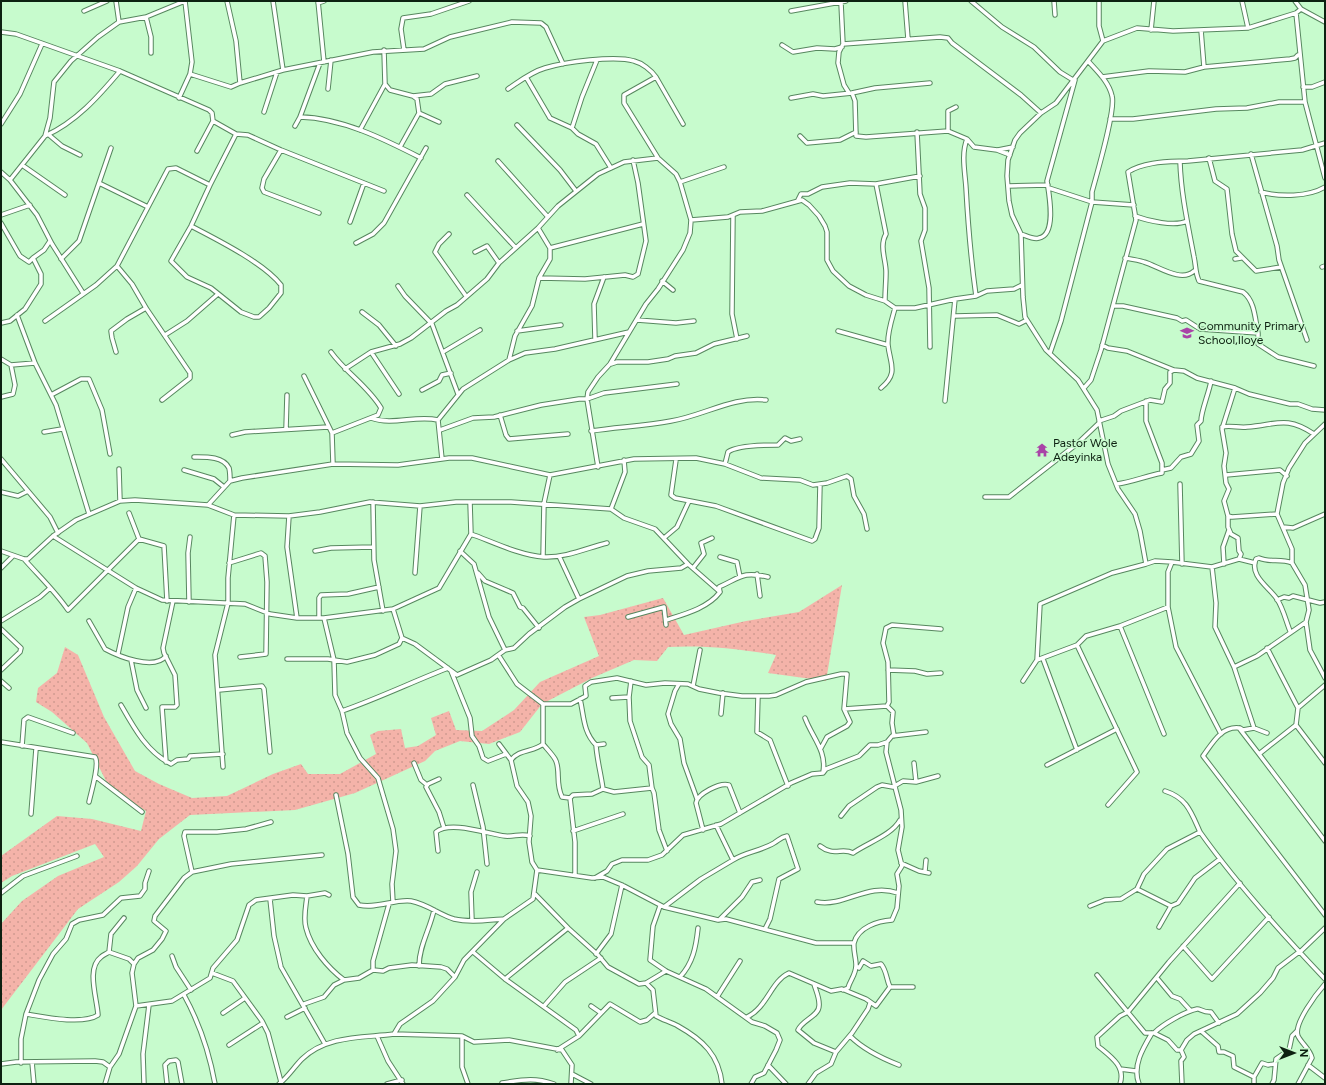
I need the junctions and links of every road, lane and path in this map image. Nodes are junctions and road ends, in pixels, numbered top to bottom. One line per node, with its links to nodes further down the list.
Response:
1 (107, 1): 20 (street)
2 (116, 1): 24 (street)
3 (185, 1): 23 (street); 52 (street)
4 (227, 1): 58 (street)
5 (273, 1): 49 (street)
6 (324, 1): 16 (street)
7 (469, 1): 37 (street)
8 (846, 1): 17 (street)
9 (905, 1): 30 (street)
10 (971, 1): 57 (street)
11 (1054, 1): 22 (street)
12 (1098, 1): 31 (street)
13 (1154, 1): 27 (street)
14 (1242, 1): 26 (street)
15 (1295, 1): 18 (street)
16 (318, 2): 45 (street)
17 (841, 3): 19 (street); 34 (street)
18 (1301, 9): 21 (street); 25 (street)
19 (791, 10)
20 (84, 11)
21 (1296, 13): 26 (street); 41 (street)
22 (1055, 15)
23 (146, 17): 24 (street); 38 (street)
24 (119, 22): 40 (street)
25 (1325, 22)
26 (1248, 28): 28 (street)
27 (1151, 30): 28 (street); 31 (street)
28 (1201, 30): 48 (street)
29 (1, 32): 32 (street)
30 (908, 39): 34 (street); 73 (street)
31 (1103, 41): 44 (street)
32 (42, 44): 40 (street); 78 (street)
33 (782, 45): 35 (street)
34 (843, 46): 35 (street); 39 (street)
35 (835, 49): 39 (street)
36 (384, 50): 37 (street); 42 (street); 61 (street)
37 (404, 50): 47 (street)
38 (151, 52)
39 (839, 52): 65 (street)
40 (78, 56): 50 (street); 88 (street)
41 (1300, 56): 48 (street); 62 (street)
42 (331, 60): 45 (street); 63 (street)
43 (597, 60): 47 (street); 55 (street); 82 (street)
44 (1088, 61): 56 (street); 57 (street)
45 (324, 62): 46 (street)
46 (320, 63): 49 (street); 74 (street)
47 (563, 64): 54 (street)
48 (1204, 67): 56 (street)
49 (283, 70): 51 (street)
50 (120, 71): 67 (street); 88 (street)
51 (277, 72): 58 (street); 71 (street)
52 (190, 74): 58 (street); 67 (street)
53 (477, 76): 66 (street)
54 (526, 77): 64 (street); 82 (street)
55 (656, 77): 79 (street); 104 (street)
56 (1102, 77): 75 (street)
57 (1074, 80): 73 (street); 122 (street)
58 (240, 82)
59 (930, 82): 65 (street)
60 (1325, 82): 62 (street)
61 (385, 84): 66 (street); 83 (street)
62 (1303, 87): 69 (street)
63 (328, 89)
64 (508, 89)
65 (850, 93): 68 (street); 85 (street)
66 (413, 96): 72 (street)
67 (179, 98): 76 (street)
68 (791, 98)
69 (1305, 102): 75 (street); 94 (street)
70 (956, 107): 84 (street)
71 (264, 112)
72 (419, 113): 77 (street); 92 (street)
73 (1041, 113): 93 (street)
74 (300, 117): 81 (street); 83 (street)
75 (1110, 120): 132 (street)
76 (213, 121): 87 (street); 99 (street)
77 (439, 122)
78 (1, 124)
79 (683, 124)
80 (517, 125): 125 (street)
81 (295, 126)
82 (572, 128): 111 (street)
83 (360, 130): 92 (street)
84 (948, 131): 86 (street); 90 (street)
85 (856, 132): 86 (street); 89 (street)
86 (917, 132): 113 (street)
87 (236, 134): 97 (street); 120 (street)
88 (47, 136): 101 (street); 109 (street)
89 (800, 136)
90 (966, 139): 98 (street); 175 (street)
91 (1325, 143): 94 (street)
92 (400, 147): 103 (street)
93 (1013, 147): 98 (street); 102 (street)
94 (1316, 147): 100 (street); 114 (street)
95 (111, 148): 117 (street)
96 (426, 148): 103 (street)
97 (281, 150): 118 (street); 136 (street)
98 (997, 150): 102 (street)
99 (198, 151)
100 (1252, 154): 105 (street); 126 (street)
101 (80, 155)
102 (1010, 155): 121 (street)
103 (421, 158): 151 (street)
104 (658, 158): 106 (street); 116 (street)
105 (1209, 158): 108 (street); 157 (street)
106 (633, 160): 111 (street); 145 (street)
107 (498, 161): 140 (street)
108 (1180, 162): 134 (street); 142 (street)
109 (22, 165): 115 (street); 128 (street)
110 (724, 166): 116 (street)
111 (611, 168): 125 (street)
112 (1, 172): 115 (street)
113 (920, 176): 119 (street); 178 (street)
114 (1325, 178)
115 (10, 180): 133 (street)
116 (680, 182): 141 (street)
117 (99, 183): 135 (street); 158 (street)
118 (364, 183): 124 (street); 143 (street)
119 (876, 184): 131 (street); 177 (street)
120 (210, 185): 135 (street); 146 (street)
121 (1008, 186): 122 (street); 149 (street)
122 (1048, 186): 132 (street); 149 (street)
123 (1325, 187): 127 (street)
124 (384, 191)
125 (576, 191): 140 (street)
126 (1261, 192): 127 (street); 130 (street)
127 (1269, 194): 130 (street)
128 (65, 195)
129 (467, 195): 152 (street)
130 (1262, 197): 162 (street)
131 (800, 200): 138 (street); 177 (street)
132 (1092, 202): 134 (street); 210 (street)
133 (30, 205): 137 (street); 150 (street)
134 (1134, 205): 139 (street)
135 (148, 208): 161 (street)
136 (319, 213)
137 (1, 215)
138 (733, 215): 141 (street); 200 (street)
139 (1135, 216): 142 (street); 156 (street)
140 (548, 217): 147 (street)
141 (691, 220): 166 (street)
142 (1187, 221): 163 (street)
143 (350, 222)
144 (1, 223): 155 (street)
145 (643, 224): 153 (street); 164 (street)
146 (192, 226): 173 (street); 173 (street)
147 (538, 228): 152 (street); 153 (street)
148 (449, 234): 174 (street)
149 (1021, 234): 167 (street)
150 (50, 241): 155 (street); 158 (street)
151 (356, 243)
152 (515, 247): 160 (street)
153 (550, 248): 165 (street)
154 (475, 252): 160 (street)
155 (33, 258): 183 (street)
156 (1125, 258): 163 (street); 179 (street)
157 (1241, 258): 159 (street); 162 (street)
158 (62, 259): 171 (street)
159 (1235, 259)
160 (500, 263): 174 (street)
161 (117, 266): 171 (street); 180 (street)
162 (1281, 267): 201 (street)
163 (1194, 271): 196 (street)
164 (604, 277): 165 (street); 199 (street)
165 (539, 278): 193 (street)
166 (662, 281): 170 (street); 185 (street)
167 (1022, 284): 169 (street); 172 (street)
168 (398, 286): 190 (street)
169 (1014, 289): 172 (street); 175 (street)
170 (673, 290)
171 (83, 293): 187 (street)
172 (1022, 293): 186 (street)
173 (218, 294): 197 (street)
174 (466, 296): 190 (street)
175 (976, 296): 176 (street)
176 (955, 299): 178 (street); 184 (street)
177 (885, 301): 181 (street)
178 (930, 305): 181 (street); 205 (street)
179 (1113, 306): 196 (street); 202 (street)
180 (146, 308): 197 (street); 206 (street)
181 (895, 308): 204 (street)
182 (362, 312): 203 (street)
183 (17, 315): 189 (street); 213 (street)
184 (955, 316): 186 (street); 235 (street)
185 (637, 320): 188 (street); 195 (street)
186 (1027, 320): 210 (street)
187 (45, 321)
188 (694, 321)
189 (1, 323)
190 (432, 324): 203 (street); 209 (street)
191 (561, 325): 193 (street)
192 (480, 330): 209 (street)
193 (517, 331): 212 (street)
194 (838, 331): 204 (street)
195 (629, 332): 199 (street); 214 (street)
196 (1258, 333): 216 (street)
197 (165, 335): 233 (street)
198 (747, 336): 200 (street)
199 (595, 339): 212 (street)
200 (737, 339): 214 (street)
201 (1307, 340)
202 (1102, 345): 218 (street); 224 (street)
203 (396, 346): 208 (street)
204 (888, 346): 223 (street)
205 (930, 347)
206 (116, 352)
207 (331, 352): 217 (street)
208 (371, 352): 217 (street); 227 (street)
209 (443, 352): 219 (street)
210 (1050, 353): 224 (street)
211 (1, 359): 215 (street)
212 (509, 360): 228 (street)
213 (35, 363): 215 (street); 229 (street)
214 (610, 364): 232 (street)
215 (11, 365): 231 (street)
216 (1314, 366)
217 (345, 369): 238 (street)
218 (1174, 370): 221 (street); 236 (street)
219 (451, 372): 226 (street); 228 (street)
220 (304, 376): 245 (street)
221 (1211, 381): 225 (street); 268 (street)
222 (677, 384): 232 (street)
223 (881, 388)
224 (1084, 388): 243 (street)
225 (1235, 388): 237 (street); 246 (street)
226 (422, 390)
227 (398, 394)
228 (458, 394): 241 (street)
229 (51, 395): 247 (street); 257 (street)
230 (287, 396): 248 (street)
231 (1, 397)
232 (587, 399): 239 (street); 250 (street)
233 (162, 400)
234 (766, 400): 250 (street)
235 (945, 401)
236 (1146, 402): 243 (street); 268 (street)
237 (1325, 410)
238 (378, 415): 240 (street); 242 (street)
239 (500, 415): 249 (street); 253 (street)
240 (371, 418): 242 (street); 252 (street)
241 (438, 420): 242 (street); 249 (street)
242 (379, 421)
243 (1099, 422): 274 (street); 279 (street)
244 (1325, 424): 254 (street)
245 (328, 427): 248 (street); 252 (street)
246 (1222, 427): 254 (street); 270 (street)
247 (62, 429): 251 (street); 289 (street)
248 (286, 429): 255 (street)
249 (440, 430): 260 (street)
250 (591, 431): 265 (street)
251 (44, 432)
252 (332, 433): 263 (street)
253 (568, 434)
254 (1314, 434): 271 (street)
255 (232, 435)
256 (800, 439): 264 (street)
257 (110, 454)
258 (194, 457): 272 (street)
259 (1, 459): 277 (street)
260 (442, 459): 263 (street); 269 (street)
261 (624, 460): 262 (street); 265 (street); 287 (street)
262 (676, 460): 264 (street); 281 (street)
263 (333, 464): 272 (street)
264 (726, 464): 273 (street)
265 (598, 467): 269 (street)
266 (119, 469): 280 (street)
267 (184, 470): 276 (street)
268 (1162, 470): 274 (street)
269 (550, 475): 284 (street)
270 (1226, 475): 271 (street); 294 (street)
271 (1286, 476): 290 (street)
272 (230, 481): 276 (street)
273 (820, 484): 281 (street); 297 (street)
274 (1116, 484): 321 (street)
275 (1180, 484): 323 (street)
276 (224, 486): 285 (street)
277 (28, 491): 278 (street); 299 (street)
278 (1, 492)
279 (985, 497)
280 (120, 501): 285 (street); 289 (street)
281 (689, 501): 305 (street)
282 (373, 502): 286 (street); 293 (street); 308 (street)
283 (470, 502): 284 (street); 286 (street); 300 (street)
284 (544, 503): 287 (street); 314 (street)
285 (208, 505): 292 (street)
286 (420, 506): 331 (street)
287 (611, 509): 305 (street)
288 (129, 513): 304 (street)
289 (89, 514): 299 (street)
290 (1277, 514): 294 (street); 295 (street)
291 (1325, 514): 296 (street)
292 (234, 515): 293 (street); 318 (street)
293 (290, 516): 352 (street)
294 (1228, 516): 298 (street)
295 (1282, 527): 296 (street); 302 (street)
296 (1293, 528): 302 (street)
297 (867, 529)
298 (1229, 530): 317 (street); 324 (street)
299 (58, 533): 301 (street)
300 (471, 534): 310 (street); 314 (street)
301 (53, 536): 316 (street); 329 (street)
302 (1287, 536): 319 (street)
303 (190, 537): 345 (street)
304 (140, 538): 329 (street); 343 (street)
305 (664, 538): 320 (street)
306 (712, 538): 328 (street)
307 (607, 543): 313 (street)
308 (374, 547): 309 (street); 335 (street)
309 (315, 551)
310 (460, 551): 330 (street); 349 (street)
311 (1, 552): 312 (street)
312 (13, 556): 316 (street); 327 (street)
313 (559, 556): 314 (street); 340 (street)
314 (543, 557)
315 (720, 557): 333 (street)
316 (24, 559): 336 (street)
317 (1240, 559): 324 (street); 325 (street)
318 (229, 563): 347 (street); 351 (street)
319 (1292, 563): 325 (street); 341 (street)
320 (688, 564): 328 (street); 340 (street)
321 (1146, 564): 322 (street); 379 (street)
322 (1170, 564): 323 (street); 348 (street)
323 (1182, 564): 326 (street)
324 (1224, 564): 326 (street)
325 (1254, 564): 342 (street)
326 (1212, 566): 380 (street)
327 (1, 568)
328 (693, 568): 338 (street)
329 (107, 569): 336 (street); 337 (street)
330 (478, 572): 362 (street); 369 (street)
331 (415, 573)
332 (757, 574): 333 (street); 334 (street); 339 (street)
333 (740, 576): 338 (street)
334 (768, 577)
335 (379, 587): 350 (street); 353 (street)
336 (50, 588): 357 (street)
337 (136, 588): 343 (street); 371 (street)
338 (720, 592): 356 (street)
339 (760, 596)
340 (579, 599): 362 (street)
341 (1308, 599): 342 (street); 346 (street); 359 (street)
342 (1277, 600): 365 (street)
343 (167, 601): 344 (street)
344 (173, 601): 345 (street); 372 (street)
345 (189, 602): 347 (street)
346 (1325, 602)
347 (228, 603): 351 (street); 394 (street)
348 (1168, 607): 361 (street); 417 (street)
349 (393, 609): 350 (street); 366 (street)
350 (383, 611): 354 (street)
351 (266, 613): 352 (street); 374 (street)
352 (297, 618): 353 (street)
353 (320, 618): 354 (street)
354 (324, 618): 378 (street)
355 (628, 618): 356 (street)
356 (666, 620): 360 (street)
357 (1, 621)
358 (89, 621): 371 (street)
359 (1306, 622): 365 (street); 386 (street)
360 (666, 626)
361 (1120, 626): 367 (street); 416 (street)
362 (539, 628): 369 (street)
363 (1, 629): 382 (street)
364 (941, 629): 383 (street)
365 (1290, 631): 368 (street)
366 (402, 638): 378 (street); 381 (street)
367 (1077, 645): 376 (street); 412 (street)
368 (1267, 648): 380 (street); 404 (street)
369 (505, 650): 373 (street)
370 (700, 650): 392 (street)
371 (118, 654): 377 (street)
372 (166, 656): 377 (street); 434 (street)
373 (499, 656): 384 (street); 400 (street)
374 (240, 657)
375 (287, 659): 378 (street)
376 (1042, 659): 379 (street); 428 (street)
377 (131, 660): 403 (street)
378 (334, 660): 406 (street)
379 (1037, 660): 389 (street)
380 (1234, 667): 411 (street)
381 (448, 668): 384 (street); 406 (street)
382 (1, 670)
383 (888, 670): 385 (street); 402 (street)
384 (451, 671): 431 (street)
385 (941, 673)
386 (1325, 678)
387 (1, 681): 393 (street)
388 (632, 681): 390 (street); 397 (street); 399 (street)
389 (1022, 681)
390 (679, 684): 392 (street); 454 (street)
391 (1325, 685): 404 (street)
392 (693, 686): 395 (street)
393 (9, 688)
394 (219, 690): 429 (street); 430 (street)
395 (723, 693): 396 (street); 407 (street)
396 (758, 696): 405 (street); 447 (street)
397 (629, 697): 398 (street); 448 (street)
398 (612, 698)
399 (580, 699): 400 (street); 423 (street)
400 (543, 704): 422 (street)
401 (121, 705): 434 (street)
402 (887, 706): 405 (street); 418 (street)
403 (146, 708)
404 (1298, 708): 409 (street)
405 (844, 709): 426 (street)
406 (342, 710): 501 (street)
407 (721, 714)
408 (805, 718): 426 (street)
409 (1296, 725): 432 (street); 437 (street)
410 (1239, 728): 411 (street); 417 (street); 432 (street)
411 (1254, 728): 415 (street)
412 (1117, 729): 428 (street); 456 (street)
413 (926, 732): 418 (street)
414 (73, 733): 425 (street)
415 (1267, 733)
416 (1164, 734)
417 (1220, 734): 506 (street)
418 (894, 736): 420 (street)
419 (1, 742): 425 (street)
420 (887, 742): 440 (street); 449 (street)
421 (499, 744): 431 (street)
422 (542, 744): 433 (street); 453 (street)
423 (596, 744): 424 (street); 450 (street)
424 (604, 744)
425 (22, 746): 427 (street)
426 (821, 748): 440 (street)
427 (36, 749): 441 (street); 459 (street)
428 (1077, 750): 438 (street)
429 (270, 752)
430 (222, 754): 434 (street); 439 (street)
431 (506, 754): 433 (street)
432 (1259, 754): 473 (street)
433 (511, 760): 472 (street)
434 (166, 762)
435 (414, 763): 445 (street)
436 (914, 763): 444 (street)
437 (1325, 763)
438 (1047, 765)
439 (224, 767)
440 (823, 773): 447 (street)
441 (95, 776): 455 (street); 457 (street)
442 (938, 776): 444 (street)
443 (439, 779): 445 (street)
444 (916, 782): 449 (street)
445 (427, 785): 467 (street)
446 (472, 785): 470 (street)
447 (788, 786): 458 (street)
448 (652, 788): 450 (street); 476 (street)
449 (893, 788): 461 (street); 462 (street)
450 (603, 789): 453 (street)
451 (1165, 791): 471 (street)
452 (336, 795): 501 (street)
453 (570, 798): 469 (street)
454 (697, 799): 458 (street); 468 (street)
455 (89, 802)
456 (1108, 805)
457 (142, 812)
458 (740, 813): 464 (street)
459 (31, 814)
460 (623, 814): 469 (street)
461 (841, 816)
462 (901, 819): 465 (street); 466 (street)
463 (271, 822): 486 (street)
464 (716, 825): 468 (street); 480 (street)
465 (897, 826): 466 (street); 474 (street)
466 (902, 827): 482 (street)
467 (444, 828): 470 (street); 475 (street)
468 (703, 830): 476 (street)
469 (573, 831): 488 (street)
470 (483, 832): 472 (street); 483 (street)
471 (1200, 832): 479 (street); 493 (street)
472 (530, 836): 484 (street)
473 (1325, 841)
474 (820, 846)
475 (438, 851)
476 (667, 851): 489 (street)
477 (322, 855): 486 (street)
478 (76, 856): 494 (street)
479 (1220, 859): 491 (street); 504 (street)
480 (733, 860): 502 (street); 516 (street)
481 (926, 860): 482 (street)
482 (901, 863): 495 (street)
483 (487, 864)
484 (537, 870): 488 (street); 496 (street)
485 (149, 871): 560 (street)
486 (192, 872): 526 (street)
487 (477, 872): 509 (street)
488 (575, 875): 489 (street)
489 (595, 878): 492 (street)
490 (760, 880): 511 (street)
491 (1240, 882): 507 (street); 518 (street)
492 (622, 885): 502 (street); 522 (street)
493 (1136, 889): 503 (street); 504 (street)
494 (1, 893)
495 (898, 893): 500 (street); 517 (street)
496 (535, 894): 510 (street); 513 (street)
497 (329, 895): 498 (street)
498 (307, 896): 499 (street); 538 (street)
499 (270, 899): 531 (street); 552 (street)
500 (817, 902)
501 (391, 903): 505 (street); 529 (street)
502 (662, 906): 511 (street); 530 (street)
503 (1090, 906)
504 (1171, 906): 512 (street)
505 (434, 910): 509 (street); 527 (street)
506 (1325, 915)
507 (1269, 917): 518 (street); 521 (street)
508 (124, 918): 519 (street)
509 (472, 920): 510 (street)
510 (504, 920): 520 (street)
511 (719, 920): 516 (street)
512 (1159, 927)
513 (568, 928): 522 (street); 536 (street)
514 (698, 928): 533 (street)
515 (1325, 928): 521 (street)
516 (765, 929): 517 (street)
517 (854, 943): 528 (street)
518 (1183, 946): 535 (street)
519 (109, 952): 526 (street); 560 (street)
520 (473, 952): 534 (street); 536 (street)
521 (1299, 952): 537 (street); 564 (street)
522 (596, 954): 524 (street)
523 (172, 956): 544 (street)
524 (601, 958): 539 (street); 553 (street)
525 (740, 961): 547 (street)
526 (134, 964): 551 (street)
527 (419, 966): 529 (street); 534 (street)
528 (856, 966): 542 (street); 545 (street)
529 (373, 970): 538 (street)
530 (666, 971): 533 (street); 539 (street)
531 (212, 973): 544 (street); 548 (street)
532 (1097, 975): 556 (street)
533 (680, 977): 547 (street)
534 (455, 978): 568 (street)
535 (1157, 978): 555 (street); 556 (street)
536 (505, 979): 553 (street)
537 (1325, 979)
538 (344, 980): 552 (street)
539 (646, 983): 559 (street)
540 (814, 984): 545 (street); 562 (street); 577 (street)
541 (1325, 984): 566 (street)
542 (890, 987): 543 (street); 549 (street)
543 (913, 987)
544 (191, 990): 546 (street)
545 (843, 990): 549 (street)
546 (184, 995): 550 (street); 598 (street)
547 (717, 997): 562 (street)
548 (245, 998): 557 (street); 563 (street)
549 (870, 1003): 572 (street)
550 (149, 1005): 551 (street); 595 (street)
551 (136, 1006): 585 (street)
552 (304, 1006): 561 (street); 573 (street)
553 (544, 1006): 571 (street)
554 (591, 1006): 558 (street)
555 (1190, 1010): 564 (street); 567 (street)
556 (1128, 1012): 567 (street); 586 (street)
557 (223, 1013)
558 (601, 1013): 559 (street); 571 (street)
559 (655, 1013): 606 (street)
560 (26, 1014): 579 (street)
561 (287, 1017)
562 (747, 1017): 584 (street)
563 (264, 1023): 574 (street); 592 (street)
564 (1219, 1024): 565 (street)
565 (1200, 1031): 576 (street); 589 (street)
566 (1297, 1031): 581 (street); 583 (street)
567 (1153, 1033): 576 (street); 587 (street)
568 (394, 1034): 569 (street); 570 (street)
569 (377, 1036): 573 (street); 591 (street)
570 (462, 1036): 575 (street); 600 (street)
571 (579, 1036): 575 (street)
572 (850, 1036): 577 (street); 582 (street)
573 (325, 1044): 592 (street)
574 (229, 1045)
575 (557, 1050): 588 (street)
576 (1181, 1050): 612 (street)
577 (836, 1052): 609 (street)
578 (32, 1062): 579 (street); 585 (street); 593 (street)
579 (21, 1063): 580 (street)
580 (1, 1064)
581 (1274, 1064): 589 (street); 614 (street)
582 (899, 1065)
583 (1308, 1065): 590 (street); 615 (street)
584 (768, 1066): 607 (street); 608 (street)
585 (110, 1067): 594 (street)
586 (1120, 1069): 587 (street); 610 (street)
587 (1136, 1071): 611 (street)
588 (572, 1074): 604 (street); 605 (street)
589 (1254, 1077): 613 (street)
590 (1325, 1078)
591 (403, 1082): 599 (street)
592 (280, 1083)
593 (34, 1084)
594 (105, 1084)
595 (144, 1084)
596 (167, 1084): 597 (street)
597 (182, 1084)
598 (215, 1084)
599 (387, 1084)
600 (468, 1084)
601 (497, 1084): 602 (street)
602 (502, 1084): 603 (street)
603 (554, 1084)
604 (571, 1084)
605 (591, 1084)
606 (722, 1084)
607 (751, 1084)
608 (786, 1084)
609 (808, 1084)
610 (1120, 1084)
611 (1139, 1084)
612 (1182, 1084)
613 (1254, 1084)
614 (1272, 1084)
615 (1298, 1084)

